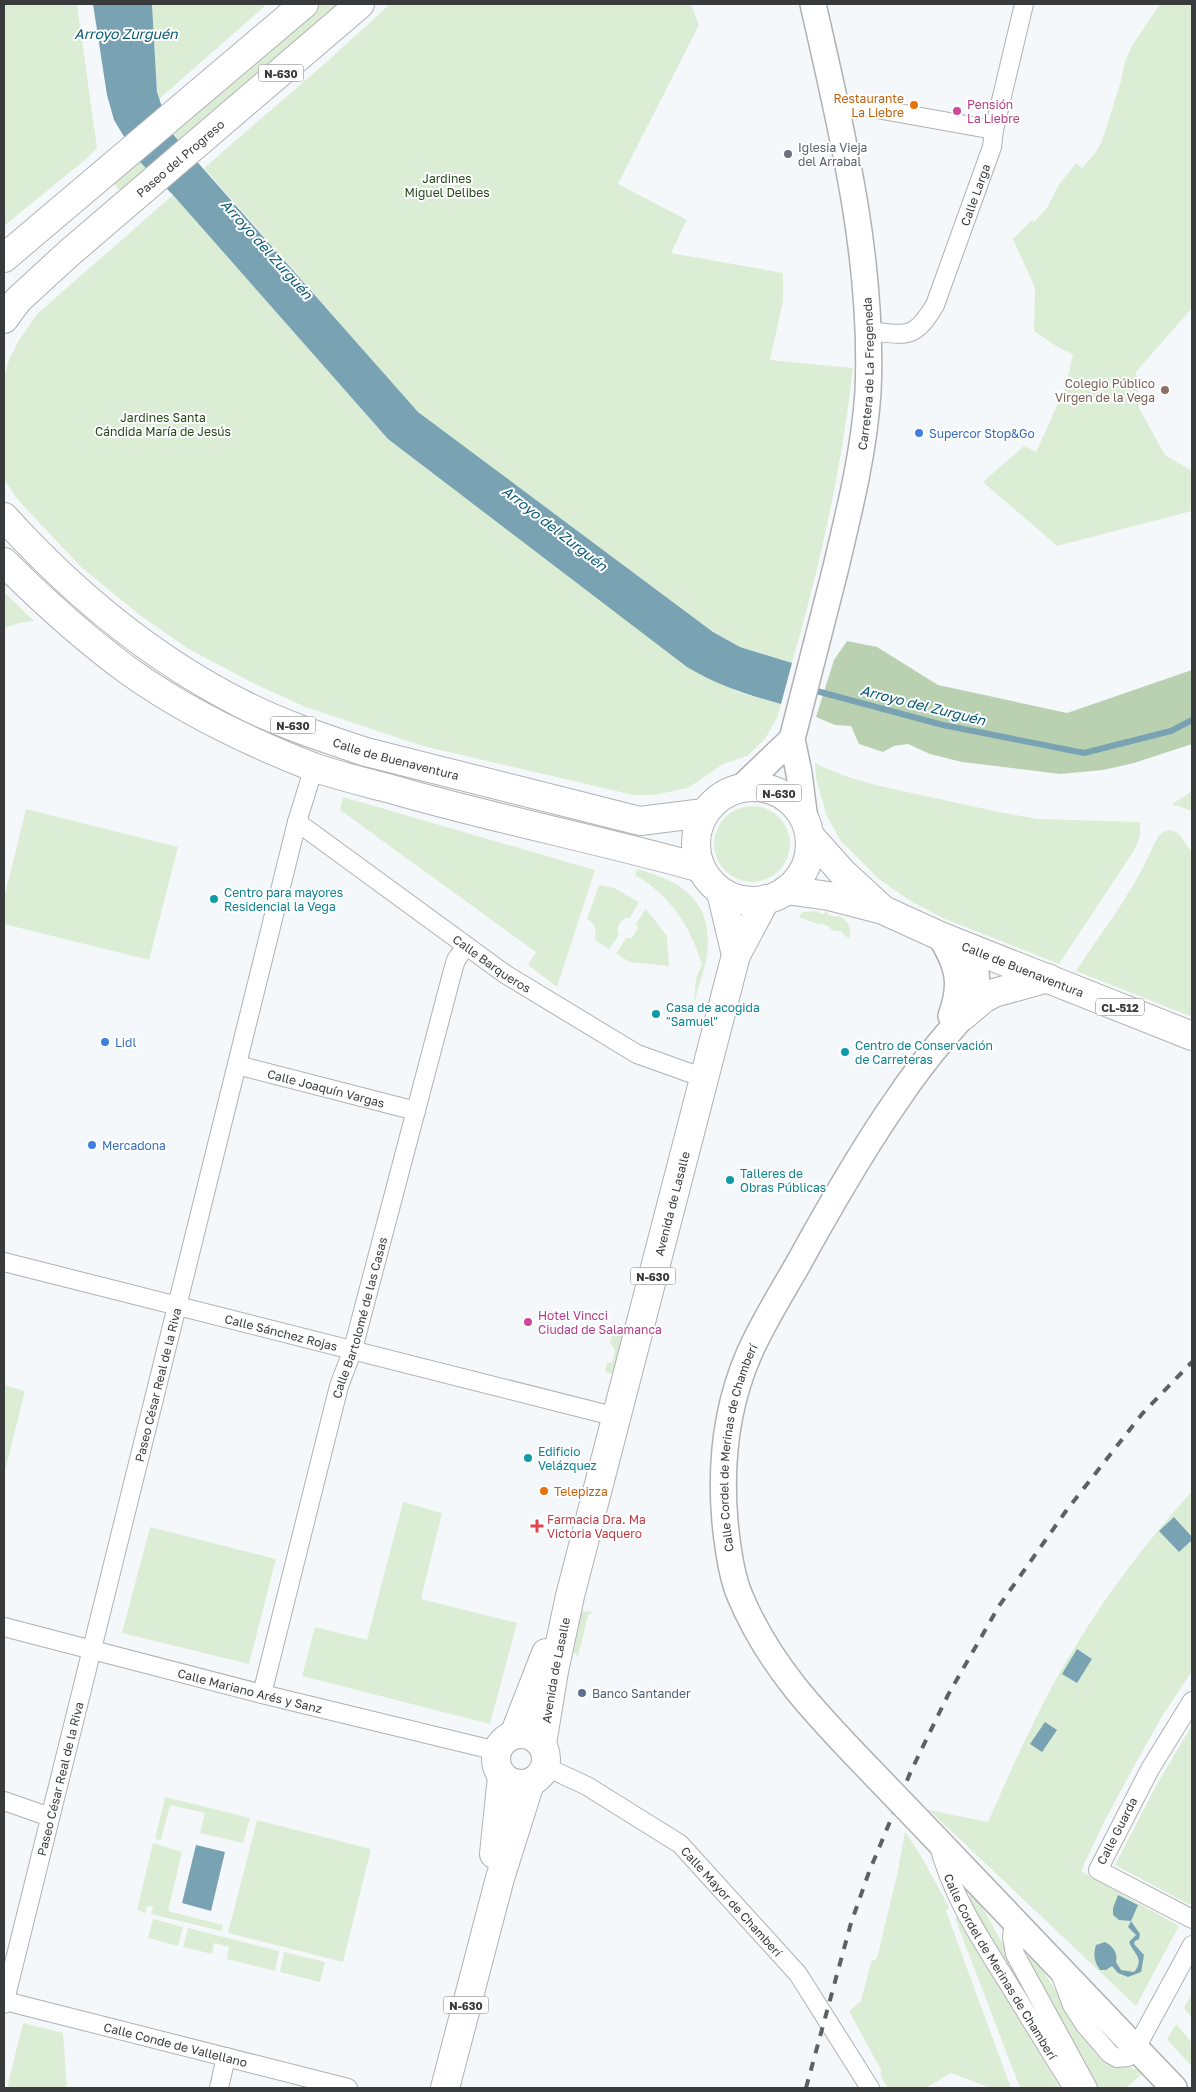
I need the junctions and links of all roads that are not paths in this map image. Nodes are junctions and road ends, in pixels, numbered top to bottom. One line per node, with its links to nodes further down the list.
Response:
1 (304, 4): 7 (main road, N-630)
2 (360, 4): 8 (main road, Paseo del Progreso / N-630)
3 (813, 4): 5 (main road, Carretera de La Fregeneda)
4 (1024, 4): 6 (street, Calle Larga)
5 (836, 106): 6 (street); 9 (main road, Carretera de La Fregeneda)
6 (994, 130): 9 (street, Calle Larga)
7 (4, 258)
8 (4, 319)
9 (869, 331): 12 (main road, Carretera de La Fregeneda)
10 (4, 518): 15 (main road, Calle de Buenaventura / N-630)
11 (4, 562): 13 (main road, N-630)
12 (794, 728): 14 (main road); 17 (main road, Carretera de La Fregeneda)
13 (314, 767): 16 (street, Paseo César Real de la Riva); 18 (main road, N-630)
14 (742, 787): 15 (main road, N-630); 17 (main road, N-630)
15 (704, 813): 18 (main road, N-630)
16 (297, 822): 23 (street, Calle Barqueros); 29 (street, Paseo César Real de la Riva)
17 (807, 828): 20 (main road, N-630); 21 (main road, Calle de Buenaventura / CL-512)
18 (701, 868): 19 (main road, N-630)
19 (721, 892): 20 (main road, N-630); 24 (main road, Avenida de Lasalle / N-630)
20 (776, 895): 21 (main road, Calle de Buenaventura / CL-512); 24 (main road, Avenida de Lasalle / N-630)
21 (883, 910): 22 (main road, Calle de Buenaventura / CL-512)
22 (951, 940): 25 (main road, Calle de Buenaventura / CL-512); 26 (main road, Calle Cordel de Merinas de Chamberí); 28 (main road, Calle Cordel de Merinas de Chamberí)
23 (466, 946): 30 (street, Calle Barqueros); 31 (street, Calle Bartolomé de las Casas)
24 (736, 955): 30 (main road, Avenida de Lasalle / N-630)
25 (1048, 978): 26 (main road); 27 (main road, Calle de Buenaventura / CL-512)
26 (963, 1016): 28 (main road, Calle Cordel de Merinas de Chamberí)
27 (1192, 1036)
28 (943, 1038): 45 (main road, Calle Cordel de Merinas de Chamberí, bridge)
29 (237, 1065): 31 (street, Calle Joaquín Vargas); 33 (street, Paseo César Real de la Riva)
30 (704, 1078): 35 (main road, Avenida de Lasalle / N-630)
31 (416, 1110): 34 (street, Calle Bartolomé de las Casas)
32 (4, 1262): 33 (street, Calle Sánchez Rojas)
33 (177, 1306): 34 (street, Calle Sánchez Rojas); 38 (street, Paseo César Real de la Riva)
34 (353, 1350): 35 (street, Calle Sánchez Rojas); 39 (street, Calle Bartolomé de las Casas)
35 (617, 1417): 36 (main road, Avenida de Lasalle / N-630)
36 (570, 1596): 41 (main road, Avenida de Lasalle / N-630); 42 (main road, Avenida de Lasalle / N-630)
37 (4, 1627): 38 (street, Calle Mariano Arés y Sanz)
38 (91, 1649): 39 (street, Calle Mariano Arés y Sanz); 44 (street, Paseo César Real de la Riva)
39 (262, 1694): 41 (street, Calle Mariano Arés y Sanz)
40 (1192, 1702): 46 (street, Calle Guarda)
41 (505, 1754): 42 (main road); 42 (main road); 47 (main road, Avenida de Lasalle / N-630)
42 (539, 1765): 47 (main road, Avenida de Lasalle / N-630); 56 (street, Calle Mayor de Chamberí)
43 (4, 1801): 44 (street)
44 (50, 1817): 50 (street, Paseo César Real de la Riva)
45 (937, 1840): 48 (main road, Calle Cordel de Merinas de Chamberí); 57 (street, Calle Cordel de Merinas de Chamberí)
46 (1192, 1918)
47 (488, 1922): 55 (main road, Avenida de Lasalle / N-630)
48 (1014, 1922): 51 (main road, Calle Cordel de Merinas de Chamberí); 58 (street, Calle Cordel de Merinas de Chamberí)
49 (1192, 1945): 51 (street)
50 (4, 2002): 52 (street, Calle Conde de Vallellano)
51 (1136, 2048): 59 (main road, Calle Cordel de Merinas de Chamberí)
52 (226, 2057): 53 (street); 54 (street, Calle Conde de Vallellano)
53 (219, 2088)
54 (348, 2088)
55 (445, 2088)
56 (870, 2088)
57 (1073, 2088)
58 (1088, 2088)
59 (1174, 2088)

